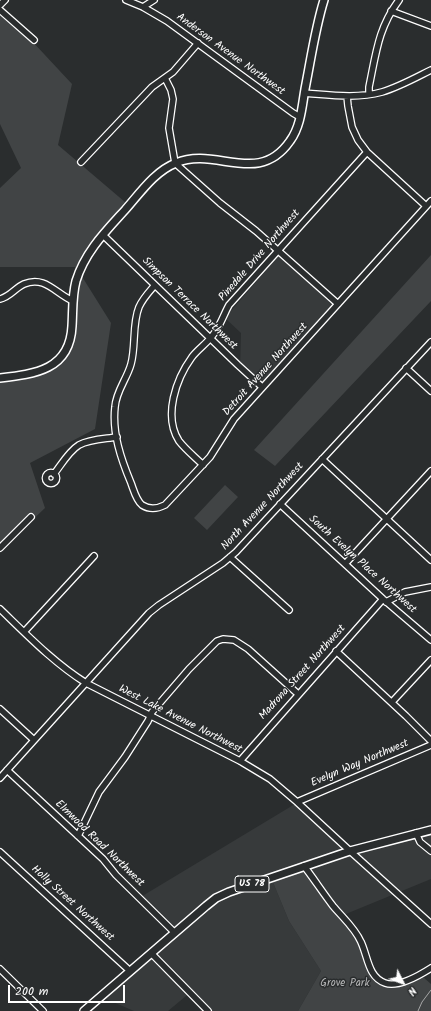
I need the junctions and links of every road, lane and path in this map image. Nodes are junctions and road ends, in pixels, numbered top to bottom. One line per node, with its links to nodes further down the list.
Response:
1 (4, 0): 6 (street)
2 (126, 0): 7 (street, Anderson Avenue Northwest)
3 (154, 0): 7 (street)
4 (324, 0): 15 (main road)
5 (399, 0): 9 (street)
6 (0, 5)
7 (143, 7): 12 (street, Anderson Avenue Northwest)
8 (0, 10): 11 (street)
9 (391, 11): 10 (street); 16 (street)
10 (431, 26)
11 (34, 40)
12 (198, 43): 14 (street); 18 (street, Anderson Avenue Northwest)
13 (431, 70): 16 (street)
14 (165, 78): 20 (street); 21 (street)
15 (304, 93): 17 (street); 18 (main road)
16 (369, 94): 17 (street)
17 (348, 96): 19 (street)
18 (300, 117): 21 (main road)
19 (367, 152): 23 (street); 25 (street, Pinedale Drive Northwest)
20 (81, 162)
21 (175, 163): 24 (main road); 25 (street)
22 (431, 201): 23 (street, Detroit Avenue Northwest)
23 (426, 206): 29 (street, Detroit Avenue Northwest)
24 (103, 235): 26 (street, Simpson Terrace Northwest); 28 (main road)
25 (278, 250): 29 (street); 30 (street, Pinedale Drive Northwest)
26 (155, 285): 30 (street, Simpson Terrace Northwest); 36 (street, Detroit Avenue Northwest)
27 (0, 299): 28 (street)
28 (72, 301): 33 (main road)
29 (338, 304): 34 (street, Detroit Avenue Northwest)
30 (210, 339): 34 (street, Simpson Terrace Northwest); 38 (street, Pinedale Drive Northwest)
31 (431, 342): 32 (street, North Avenue Northwest)
32 (406, 368): 35 (street); 37 (street, North Avenue Northwest)
33 (0, 378)
34 (262, 387): 38 (street, Detroit Avenue Northwest)
35 (431, 391)
36 (117, 438): 38 (street, Detroit Avenue Northwest); 40 (street)
37 (322, 459): 41 (street, North Avenue Northwest); 43 (street)
38 (203, 465)
39 (430, 473): 43 (street)
40 (54, 474)
41 (280, 504): 46 (street, North Avenue Northwest); 48 (street, South Evelyn Place Northwest)
42 (31, 517): 44 (street)
43 (387, 520): 47 (street); 48 (street)
44 (0, 548)
45 (94, 556): 53 (street)
46 (230, 557): 52 (street); 57 (street, North Avenue Northwest)
47 (431, 560)
48 (345, 564): 50 (street, South Evelyn Place Northwest)
49 (431, 587): 50 (street, Madrona Street Northwest)
50 (385, 600): 54 (street, South Evelyn Place Northwest); 55 (street, Madrona Street Northwest)
51 (0, 609): 53 (street, West Lake Avenue Northwest)
52 (289, 610)
53 (24, 632): 57 (street, West Lake Avenue Northwest)
54 (431, 640)
55 (336, 651): 58 (street, Madrona Street Northwest); 59 (street)
56 (431, 660): 59 (street)
57 (86, 683): 61 (street, West Lake Avenue Northwest); 62 (street, North Avenue Northwest)
58 (298, 694): 61 (street); 65 (street, Madrona Street Northwest)
59 (392, 702): 63 (street)
60 (0, 709): 62 (street)
61 (150, 716): 65 (street, West Lake Avenue Northwest); 71 (street)
62 (34, 740): 66 (street, North Avenue Northwest)
63 (431, 741)
64 (431, 745): 68 (street, Evelyn Way Northwest)
65 (240, 761): 68 (street, West Lake Avenue Northwest)
66 (7, 770): 67 (street, North Avenue Northwest); 71 (street, Elmwood Road Northwest)
67 (0, 778)
68 (297, 802): 72 (street, West Lake Avenue Northwest)
69 (431, 830): 70 (main road, US 78)
70 (416, 834): 72 (main road, US 78); 73 (street)
71 (78, 836): 77 (street, Elmwood Road Northwest)
72 (350, 851): 75 (main road, US 78); 76 (street, West Lake Avenue Northwest)
73 (431, 851)
74 (0, 852): 81 (street, Holly Street Northwest)
75 (304, 866): 77 (main road, US 78); 79 (street)
76 (431, 924)
77 (175, 933): 78 (main road, US 78)
78 (151, 953): 81 (main road, US 78); 84 (street)
79 (431, 968)
80 (0, 969): 82 (street)
81 (130, 971): 83 (main road, US 78)
82 (43, 1011)
83 (84, 1011)
84 (208, 1011)

